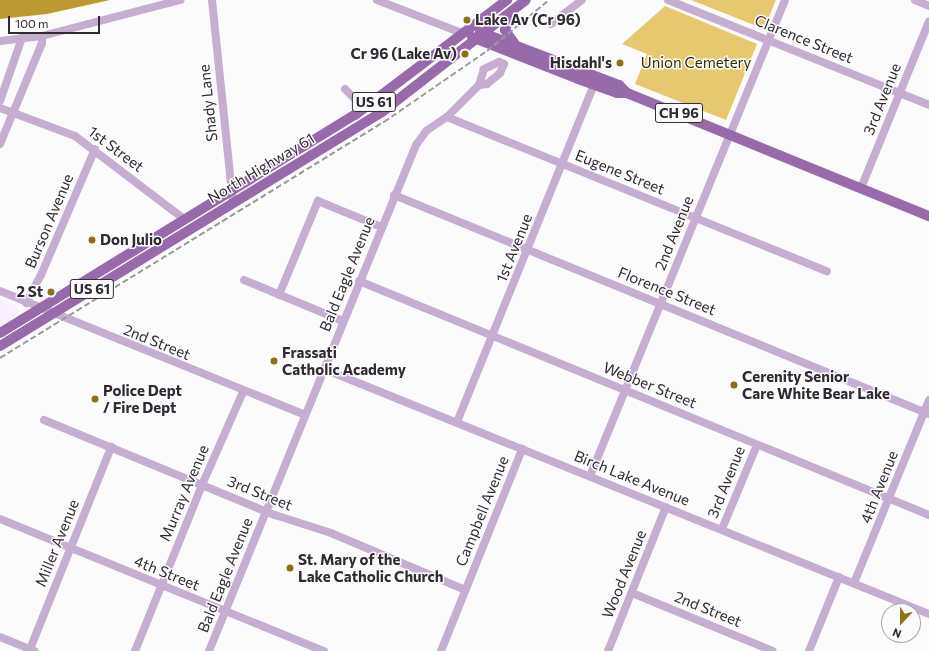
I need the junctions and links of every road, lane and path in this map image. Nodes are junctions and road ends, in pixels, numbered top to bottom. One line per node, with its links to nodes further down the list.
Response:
1 (180, 0): 15 (street)
2 (212, 0): 37 (street, Shady Lane)
3 (377, 0): 14 (street)
4 (507, 0): 14 (main road, North Highway 61 / US 61)
5 (526, 0): 11 (main road, North Highway 61 / US 61)
6 (582, 0): 13 (street)
7 (668, 0): 18 (street, Clarence Street)
8 (784, 0): 18 (street, 2nd Avenue)
9 (915, 0): 10 (street)
10 (929, 6)
11 (514, 10): 16 (main road, North Highway 61 / US 61); 20 (main road)
12 (929, 21): 25 (street, 3rd Avenue)
13 (551, 24)
14 (467, 31): 16 (main road, CH 96); 29 (main road, North Highway 61 / US 61)
15 (42, 36): 17 (street); 30 (street)
16 (481, 36): 20 (main road); 22 (main road, CH 96); 39 (main road, North Highway 61 / US 61)
17 (22, 38): 19 (street); 26 (street)
18 (769, 40): 25 (street, Clarence Street); 32 (street, 2nd Avenue)
19 (0, 41)
20 (518, 46): 24 (main road, CH 96)
21 (478, 85): 31 (street, Bald Eagle Avenue)
22 (594, 85): 24 (main road, CH 96); 35 (street, 1st Avenue)
23 (345, 89): 29 (street)
24 (628, 93): 32 (main road, CH 96)
25 (899, 93): 27 (street, Clarence Street); 36 (street, 3rd Avenue)
26 (0, 101)
27 (929, 105)
28 (0, 108): 30 (street, 1st Street)
29 (364, 108): 37 (main road, North Highway 61 / US 61)
30 (14, 113): 33 (street); 34 (street, 1st Street)
31 (446, 117): 35 (street, Eugene Street); 38 (street, Bald Eagle Avenue)
32 (730, 134): 36 (main road, CH 96); 41 (street, 2nd Avenue)
33 (0, 144)
34 (95, 149): 42 (street, 1st Street); 50 (street, Burson Avenue)
35 (563, 164): 41 (street, Eugene Street); 44 (street, 1st Avenue)
36 (861, 188): 40 (main road, CH 96)
37 (231, 189): 39 (street, Shady Lane); 42 (main road, North Highway 61 / US 61)
38 (394, 195): 43 (street, Bald Eagle Avenue); 44 (street, Florence Street)
39 (233, 203): 53 (main road, North Highway 61 / US 61)
40 (929, 216)
41 (696, 218): 45 (street, Eugene Street); 51 (street, 2nd Avenue)
42 (184, 219): 52 (main road, North Highway 61 / US 61)
43 (381, 227): 47 (street, Bald Eagle Avenue); 49 (street)
44 (528, 249): 51 (street, Florence Street); 56 (street, 1st Avenue)
45 (827, 272)
46 (244, 280): 49 (street)
47 (359, 281): 54 (street, Bald Eagle Avenue); 56 (street, Webber Street)
48 (0, 292): 50 (street, 2nd Street)
49 (279, 295): 54 (street)
50 (26, 303): 52 (street, 2nd Street)
51 (660, 304): 59 (street, 2nd Avenue); 62 (street, Florence Street)
52 (39, 307): 53 (street, 2nd Street); 55 (main road, North Highway 61 / US 61)
53 (54, 312): 57 (main road, North Highway 61 / US 61); 60 (street, 2nd Street)
54 (343, 321): 58 (street, Bald Eagle Avenue)
55 (0, 332)
56 (493, 336): 59 (street, Webber Street); 65 (street, 1st Avenue)
57 (0, 346)
58 (324, 369): 63 (street, Bald Eagle Avenue); 65 (street, Birch Lake Avenue)
59 (626, 390): 66 (street, Webber Street); 69 (street, 2nd Avenue)
60 (243, 392): 63 (street, 2nd Street); 70 (street, Murray Avenue)
61 (929, 400): 62 (street, 4th Avenue)
62 (927, 413): 71 (street, 4th Avenue)
63 (305, 415): 73 (street, Bald Eagle Avenue)
64 (44, 420): 67 (street, 3rd Street)
65 (457, 422): 68 (street, Birch Lake Avenue)
66 (757, 445): 71 (street, Webber Street); 76 (street, 3rd Avenue)
67 (111, 447): 70 (street, 3rd Street); 77 (street, Miller Avenue)
68 (522, 449): 69 (street, Birch Lake Avenue); 81 (street, Campbell Avenue)
69 (590, 476): 72 (street, Birch Lake Avenue)
70 (202, 485): 73 (street, 3rd Street); 80 (street, Murray Avenue)
71 (889, 498): 74 (street, Webber Street); 79 (street, 4th Avenue)
72 (666, 507): 76 (street, Birch Lake Avenue); 82 (street, Wood Avenue)
73 (267, 511): 81 (street, 3rd Street); 83 (street, Bald Eagle Avenue)
74 (929, 515)
75 (0, 519): 77 (street, 4th Street)
76 (722, 529): 78 (street, Birch Lake Avenue)
77 (69, 547): 80 (street, 4th Street); 86 (street, Miller Avenue)
78 (839, 577): 79 (street, Birch Lake Avenue); 93 (street)
79 (854, 583): 84 (street, Birch Lake Avenue)
80 (162, 586): 83 (street, 4th Street); 87 (street, Murray Avenue)
81 (465, 590): 90 (street, Campbell Avenue)
82 (632, 593): 91 (street, Wood Avenue); 92 (street, 2nd Street)
83 (226, 611): 88 (street, Bald Eagle Avenue); 89 (street, 4th Street)
84 (929, 614)
85 (0, 637): 86 (street)
86 (32, 650)
87 (135, 651)
88 (209, 651)
89 (324, 651)
90 (441, 651)
91 (608, 651)
92 (774, 651)
93 (809, 651)

